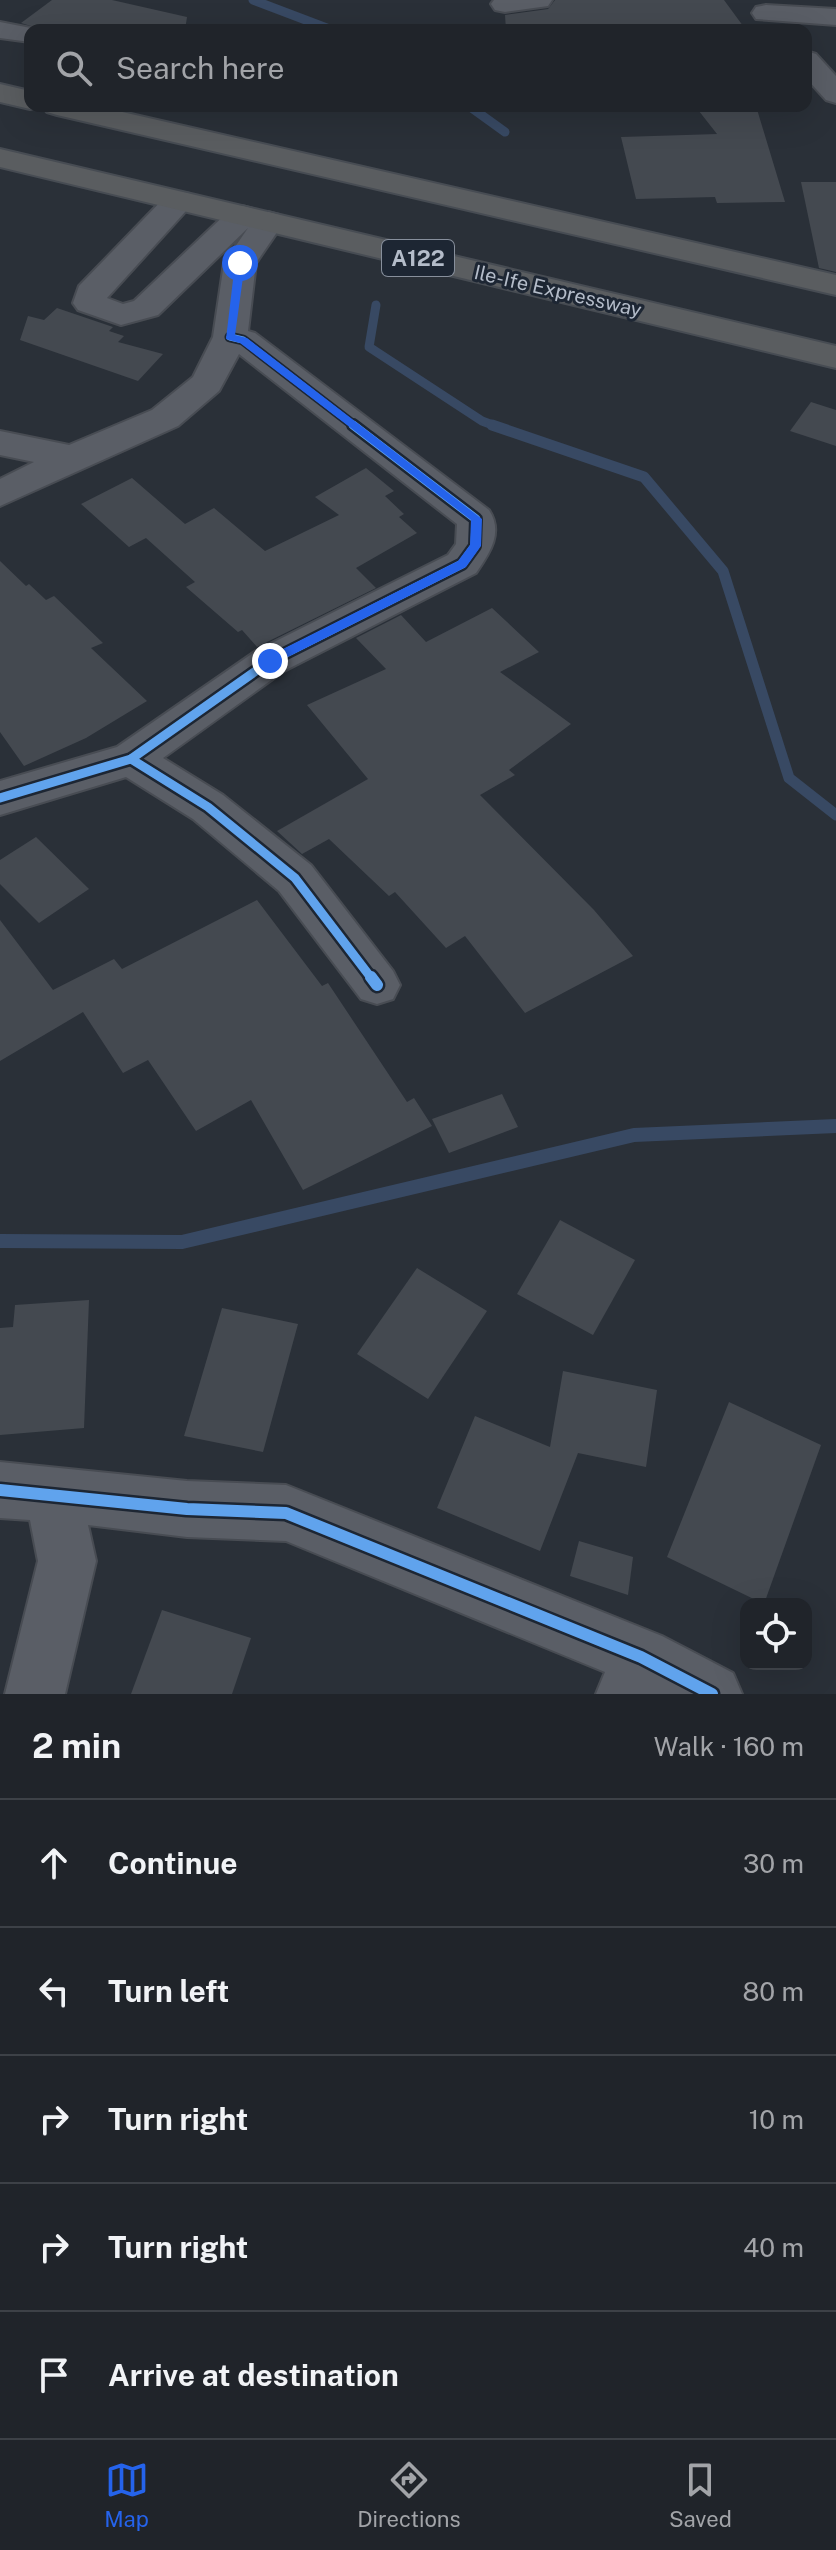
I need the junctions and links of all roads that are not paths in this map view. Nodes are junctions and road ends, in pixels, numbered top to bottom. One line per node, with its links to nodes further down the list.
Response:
1 (538, 0): 2 (street)
2 (505, 4)
3 (770, 14): 4 (street)
4 (836, 17)
5 (0, 30): 6 (street)
6 (24, 33)
7 (812, 68): 9 (street)
8 (0, 93): 10 (highway)
9 (836, 94)
10 (24, 99)
11 (122, 114): 17 (highway)
12 (0, 158): 13 (highway, Ile-Ife Expressway / A122)
13 (179, 201): 14 (highway, Ile-Ife Expressway / A122); 15 (street)
14 (255, 219): 16 (street); 18 (street); 19 (highway, Ile-Ife Expressway / A122)
15 (135, 247): 16 (street); 16 (street)
16 (192, 263)
17 (836, 285)
18 (230, 337): 21 (street); 23 (street)
19 (836, 357)
20 (0, 443): 21 (street)
21 (72, 458): 22 (street)
22 (0, 494)
23 (131, 759): 24 (street); 25 (street)
24 (0, 798)
25 (377, 985)
26 (26, 1491): 27 (street); 28 (street)
27 (633, 1676): 29 (street)
28 (35, 1694)
29 (712, 1694)

